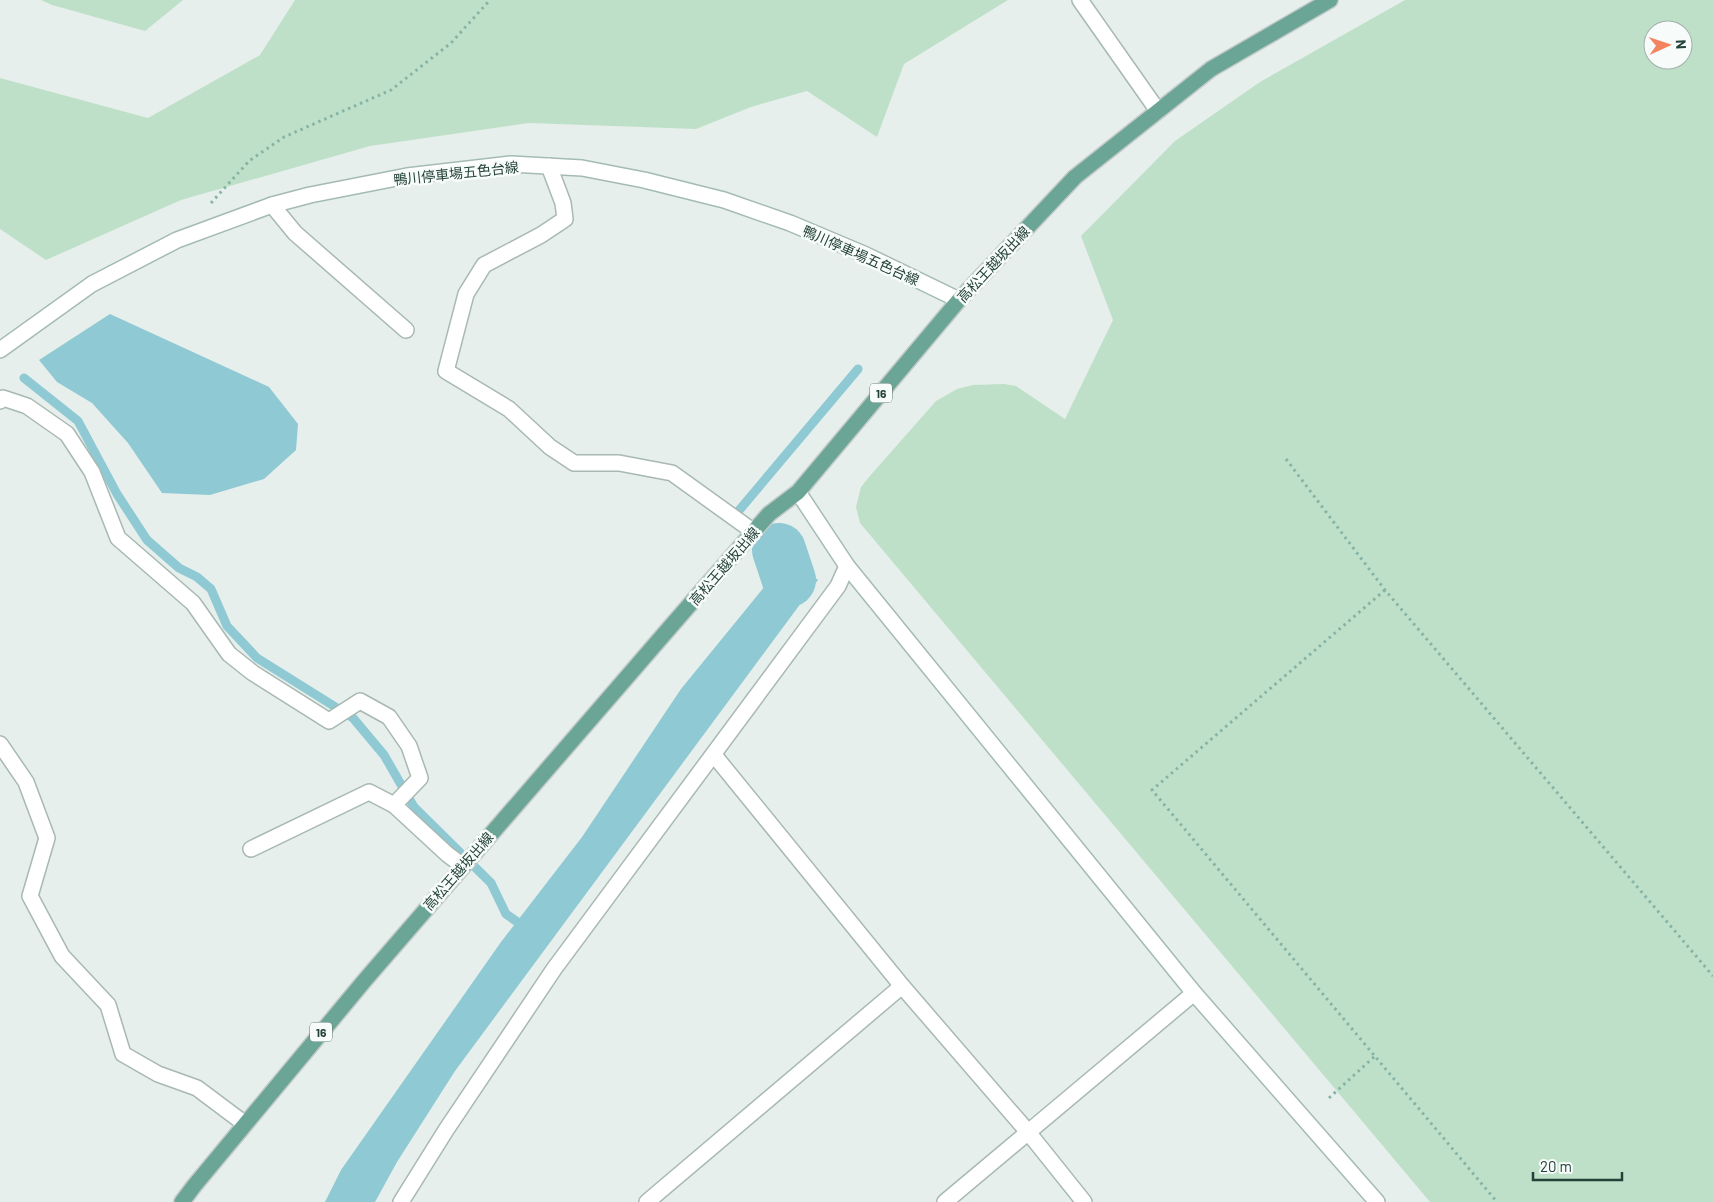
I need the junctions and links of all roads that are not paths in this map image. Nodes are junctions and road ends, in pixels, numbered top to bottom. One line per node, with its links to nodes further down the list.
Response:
1 (1080, 0): 3 (street)
2 (1330, 0): 3 (main road, 高松王越坂出線 / 16)
3 (1158, 111): 6 (main road, 高松王越坂出線 / 16)
4 (549, 166): 5 (street, 鴨川停車場五色台線); 6 (street, 鴨川停車場五色台線); 11 (street)
5 (272, 205): 7 (street); 8 (street, 鴨川停車場五色台線)
6 (959, 300): 10 (main road, 高松王越坂出線 / 16)
7 (406, 330)
8 (0, 350)
9 (0, 401): 15 (street)
10 (798, 492): 11 (main road, 高松王越坂出線 / 16); 12 (street)
11 (754, 532): 17 (main road, 高松王越坂出線 / 16)
12 (847, 566): 14 (street); 19 (street)
13 (0, 744): 20 (street)
14 (714, 755): 18 (street); 23 (street)
15 (394, 805): 16 (street); 17 (street)
16 (251, 849)
17 (463, 866): 20 (main road, 高松王越坂出線 / 16)
18 (902, 986): 21 (street); 24 (street)
19 (1194, 993): 21 (street); 27 (street)
20 (245, 1124): 22 (main road, 高松王越坂出線 / 16)
21 (1028, 1132): 25 (street); 26 (street)
22 (182, 1202)
23 (402, 1202)
24 (647, 1202)
25 (945, 1202)
26 (1084, 1202)
27 (1377, 1202)

